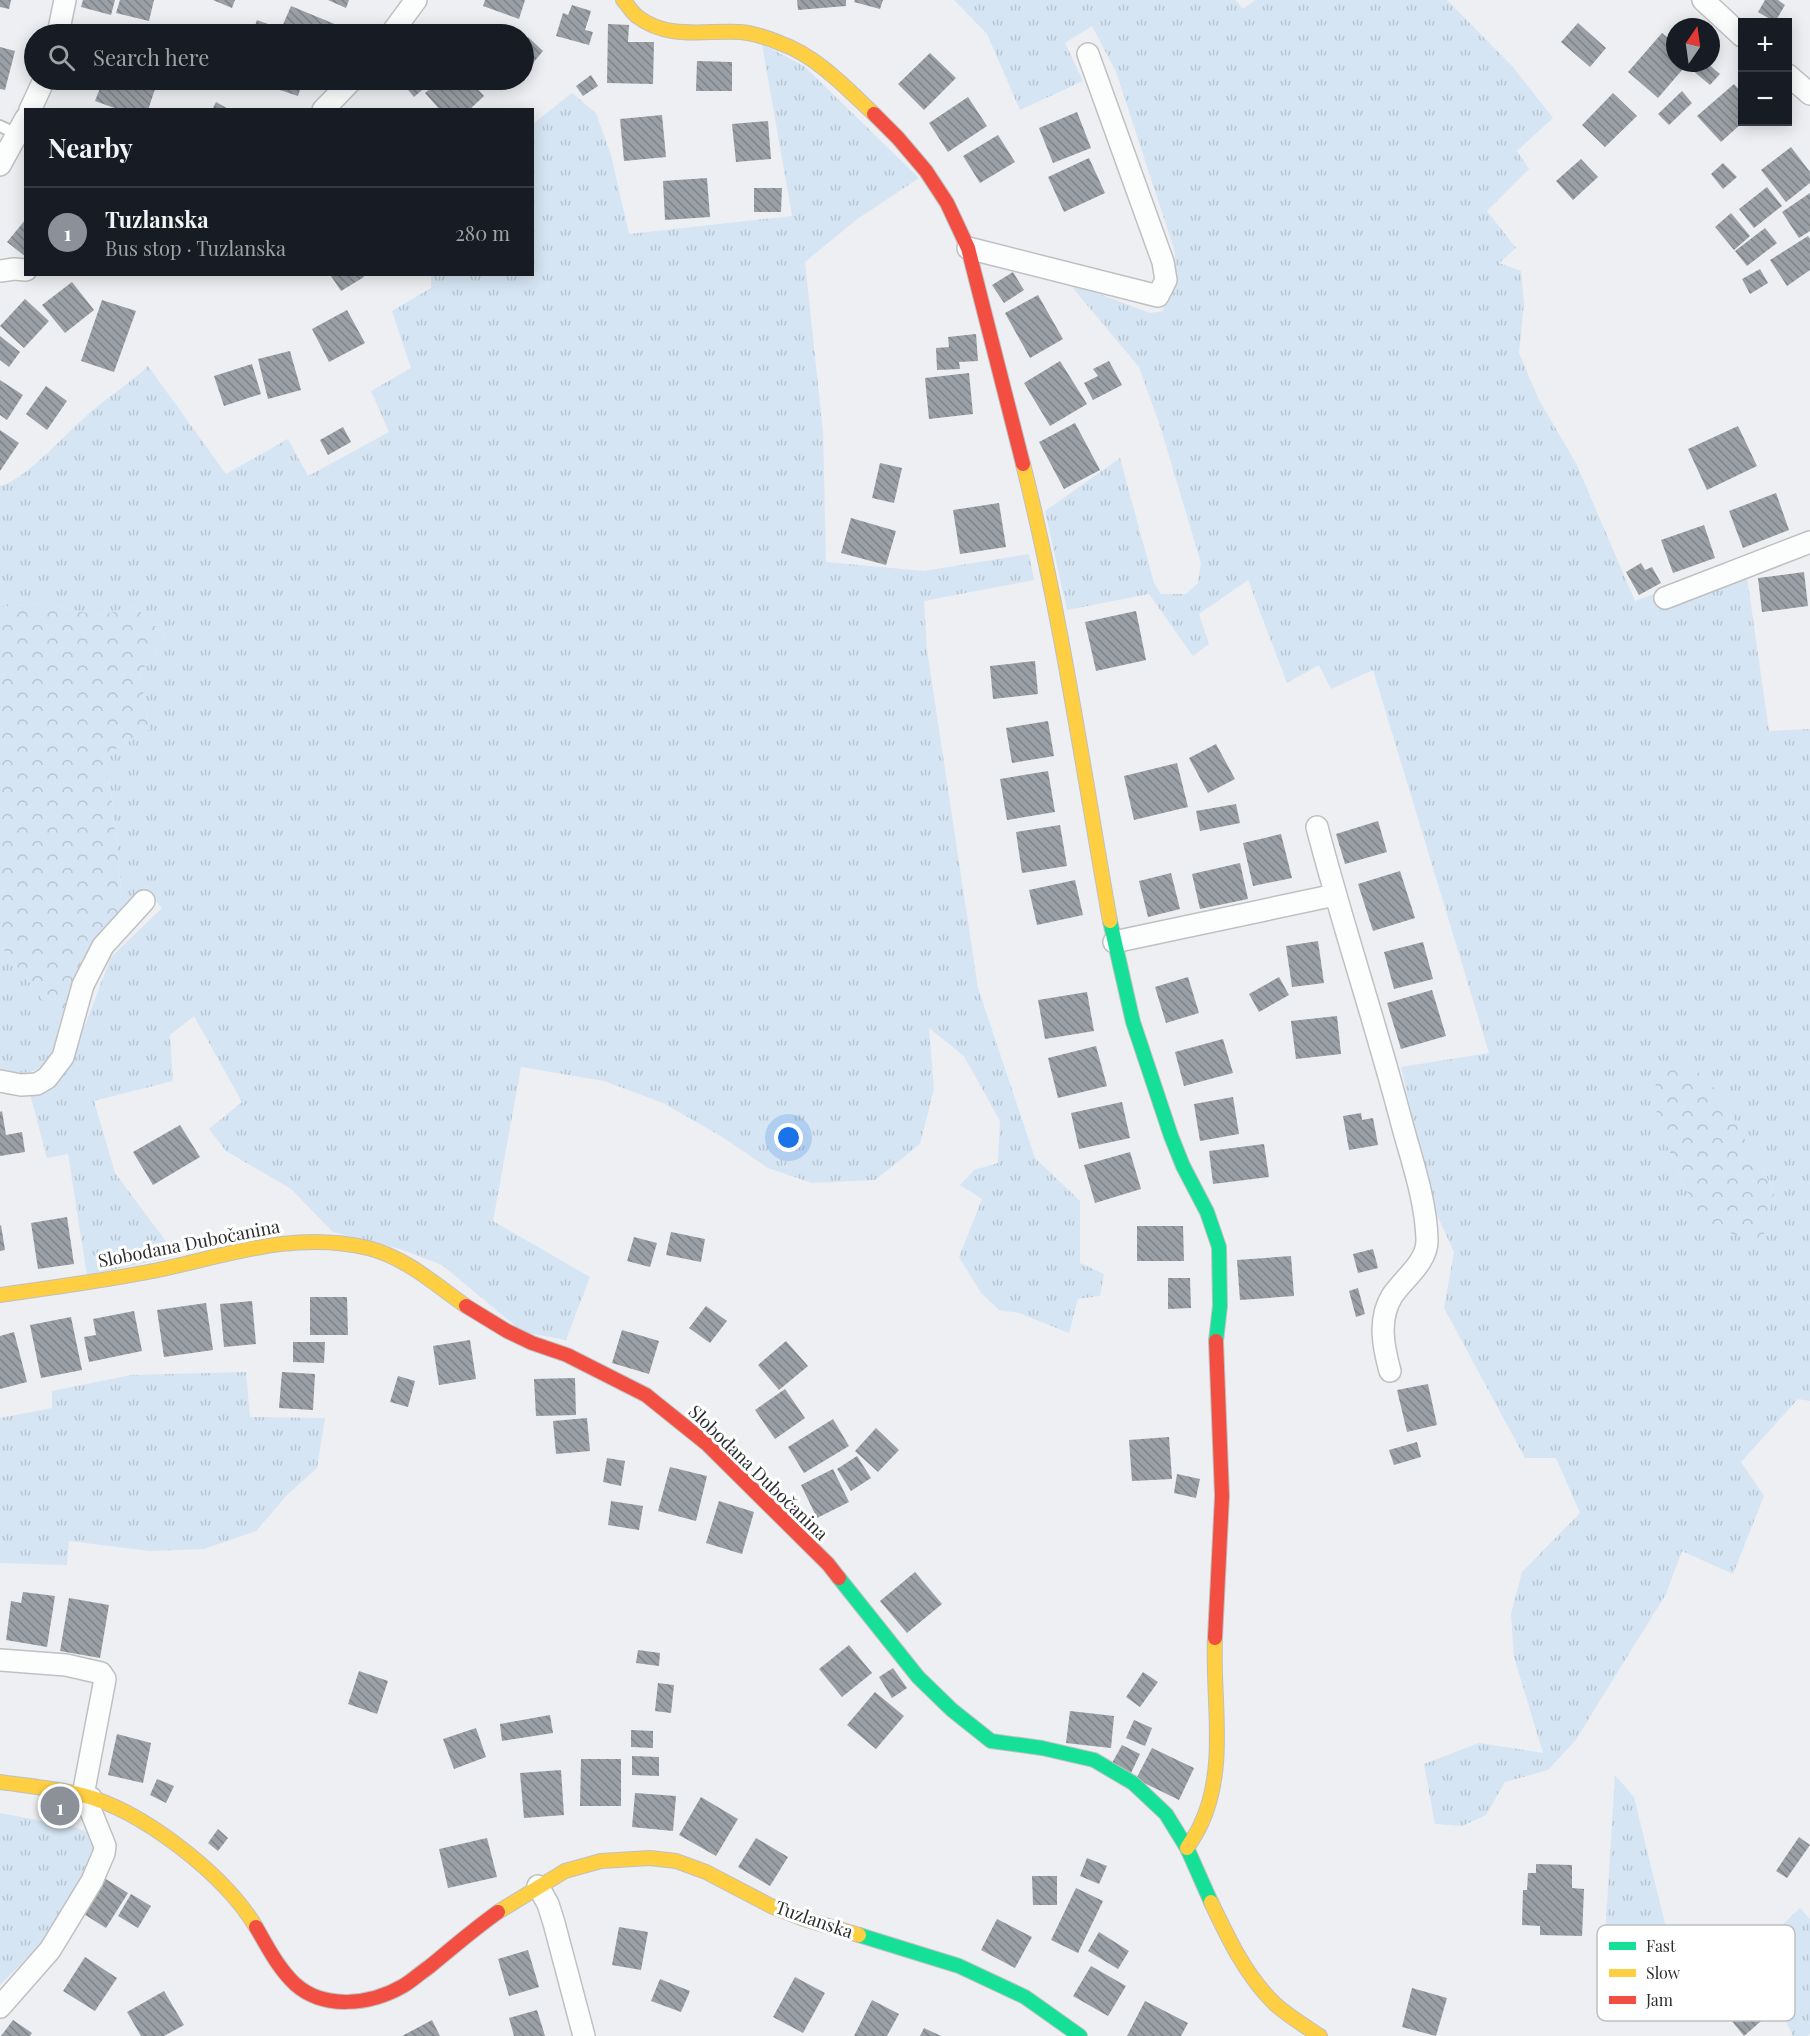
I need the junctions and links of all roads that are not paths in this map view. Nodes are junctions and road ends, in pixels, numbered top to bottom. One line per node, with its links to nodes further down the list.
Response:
1 (64, 0): 5 (street)
2 (416, 0): 6 (street)
3 (623, 0): 17 (street)
4 (1703, 0): 7 (street)
5 (60, 24)
6 (398, 24)
7 (1738, 32)
8 (1088, 54): 17 (street)
9 (1792, 78): 12 (street)
10 (40, 90): 13 (street)
11 (342, 90): 14 (street)
12 (1810, 94)
13 (31, 108)
14 (325, 108)
15 (14, 126): 16 (street)
16 (0, 165)
17 (968, 248): 25 (street)
18 (24, 270): 19 (street)
19 (0, 271)
20 (1810, 542): 21 (street)
21 (1665, 598)
22 (1317, 827): 23 (street)
23 (1335, 895): 25 (street); 28 (street)
24 (144, 901): 26 (street)
25 (1114, 942): 32 (street)
26 (0, 1081)
27 (0, 1295): 32 (street, Slobodana Dubočanina)
28 (1390, 1371)
29 (0, 1660): 31 (street)
30 (0, 1782): 31 (street, Tuzlanska)
31 (87, 1796): 33 (street, Tuzlanska); 34 (street)
32 (1188, 1848): 37 (street, Slobodana Dubočanina)
33 (538, 1886): 35 (street); 36 (street, Tuzlanska)
34 (0, 2007)
35 (584, 2036)
36 (1080, 2036)
37 (1320, 2036)

